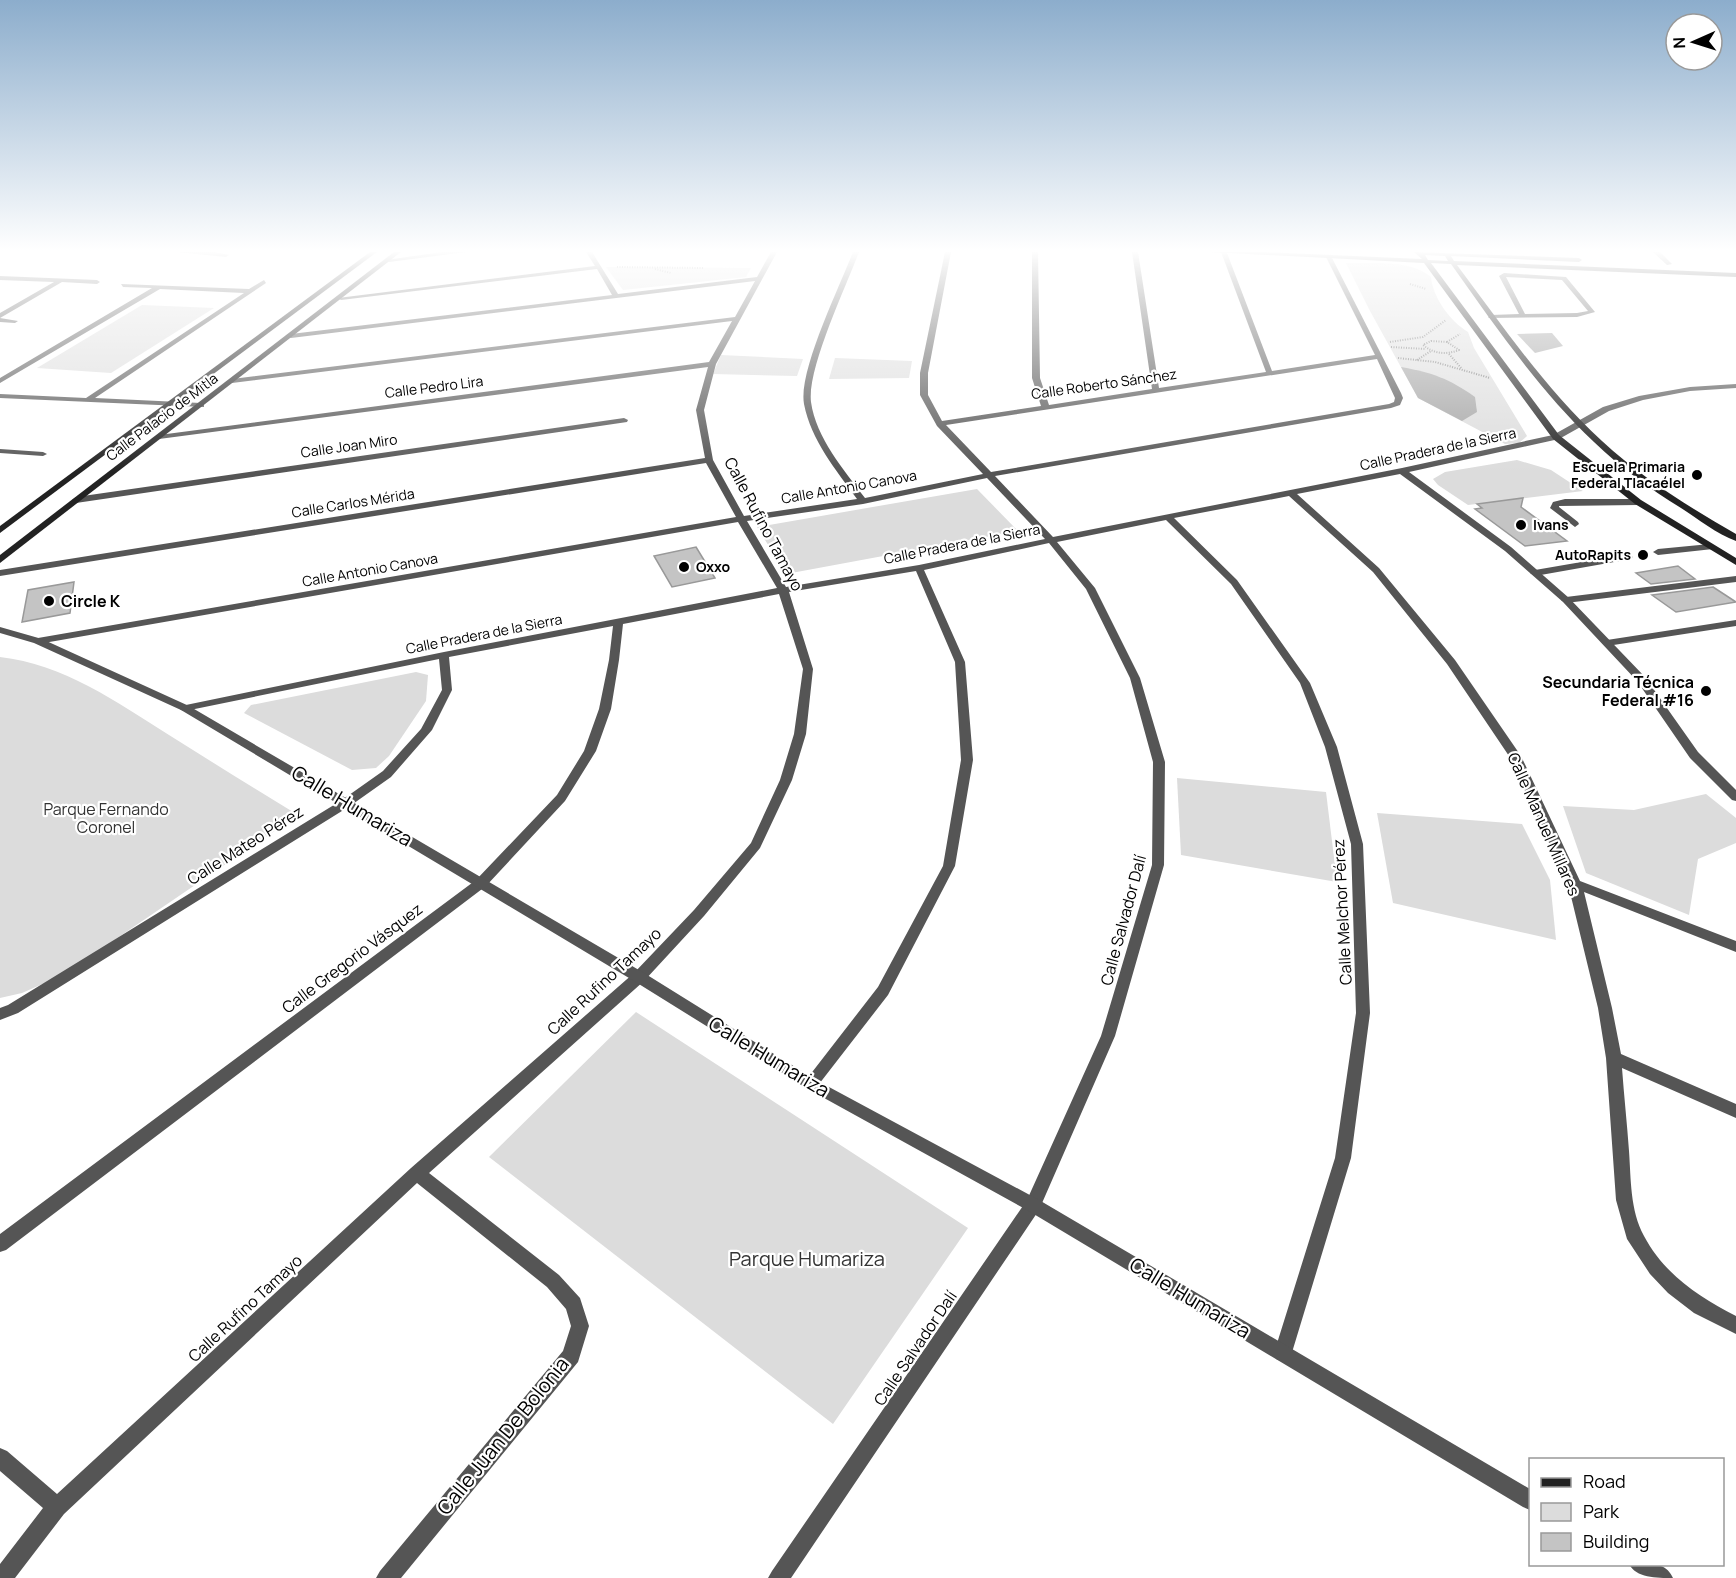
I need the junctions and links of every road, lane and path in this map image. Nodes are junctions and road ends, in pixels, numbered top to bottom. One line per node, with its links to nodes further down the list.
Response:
1 (93, 326): 30 (street)
2 (199, 326): 35 (street)
3 (275, 326): 36 (main road, Calle Palacio de Mitla)
4 (305, 326): 17 (main road, Calle Palacio de Mitla)
5 (378, 326): 17 (street)
6 (682, 326): 31 (street)
7 (732, 326): 26 (street, Calle Rufino Tamayo)
8 (828, 326): 53 (street)
9 (933, 326): 40 (street, Calle Salvador Dalí)
10 (1036, 326): 38 (street)
11 (1146, 326): 33 (street)
12 (1251, 326): 28 (street)
13 (1363, 326): 20 (street, Calle Antonio Canova)
14 (1438, 326): 18 (path)
15 (1473, 326): 29 (main road)
16 (1498, 326): 41 (main road)
17 (291, 336): 31 (main road, Calle Palacio de Mitla)
18 (1423, 337): 19 (path); 20 (path)
19 (1431, 341): 21 (path); 23 (path)
20 (1372, 344): 21 (path); 24 (street, Calle Antonio Canova)
21 (1427, 349): 22 (path)
22 (1431, 351): 23 (path); 25 (path)
23 (1449, 353): 27 (path)
24 (1379, 357): 25 (path); 28 (street, Calle Roberto Sánchez); 50 (street, Calle Antonio Canova)
25 (1417, 360): 27 (path)
26 (712, 364): 42 (street, Calle Pedro Lira); 47 (street, Calle Rufino Tamayo)
27 (1463, 370): 29 (path)
28 (1269, 374): 33 (street, Calle Roberto Sánchez)
29 (1513, 379): 43 (main road)
30 (0, 381)
31 (232, 381): 37 (main road, Calle Palacio de Mitla)
32 (1736, 386): 41 (street, Calle Pradera de la Sierra)
33 (1156, 390): 38 (street, Calle Roberto Sánchez)
34 (0, 396): 35 (street)
35 (87, 400): 36 (street)
36 (172, 403): 37 (street); 58 (main road, Calle Palacio de Mitla)
37 (201, 405): 42 (main road, Calle Palacio de Mitla)
38 (1045, 406): 40 (street, Calle Roberto Sánchez)
39 (624, 420): 52 (street, Calle Joan Miro)
40 (940, 424): 50 (street, Calle Salvador Dalí)
41 (1581, 425): 43 (street, Calle Pradera de la Sierra); 59 (main road)
42 (159, 437): 52 (main road, Calle Palacio de Mitla)
43 (1556, 437): 49 (street, Calle Pradera de la Sierra); 54 (main road)
44 (0, 451): 45 (street)
45 (14, 452): 46 (street); 48 (street)
46 (44, 454)
47 (709, 460): 56 (street, Calle Rufino Tamayo); 67 (street, Calle Carlos Mérida)
48 (0, 461)
49 (1402, 471): 51 (street, Calle Pradera de la Sierra); 68 (street)
50 (989, 475): 53 (street, Calle Antonio Canova); 60 (street, Calle Salvador Dalí)
51 (1292, 494): 55 (street, Calle Pradera de la Sierra); 82 (street, Calle Manuel Millares)
52 (76, 500): 64 (main road, Calle Palacio de Mitla)
53 (863, 501): 56 (street, Calle Antonio Canova)
54 (1638, 502): 57 (street); 61 (main road)
55 (1168, 517): 60 (street, Calle Pradera de la Sierra); 93 (street, Calle Melchor Pérez)
56 (741, 519): 70 (street, Calle Rufino Tamayo); 75 (street, Calle Antonio Canova)
57 (1575, 524)
58 (0, 530)
59 (1736, 538)
60 (1051, 540): 66 (street, Calle Pradera de la Sierra); 90 (street, Calle Salvador Dalí)
61 (1710, 547): 62 (street); 65 (main road)
62 (1658, 552)
63 (1628, 557): 68 (street)
64 (0, 560)
65 (1736, 562)
66 (919, 568): 70 (street, Calle Pradera de la Sierra); 87 (street)
67 (0, 573)
68 (1535, 573): 71 (street)
69 (1736, 579): 71 (street)
70 (783, 590): 72 (street, Calle Pradera de la Sierra); 84 (street, Calle Rufino Tamayo)
71 (1566, 600): 76 (street)
72 (618, 622): 77 (street, Calle Pradera de la Sierra); 81 (street, Calle Gregorio Vásquez)
73 (1736, 623): 76 (street)
74 (0, 630): 75 (street, Calle Humariza)
75 (38, 641): 78 (street, Calle Humariza)
76 (1607, 643): 79 (street)
77 (444, 655): 78 (street, Calle Pradera de la Sierra); 80 (street, Calle Mateo Pérez)
78 (185, 708): 80 (street, Calle Humariza)
79 (1736, 797)
80 (346, 803): 81 (street, Calle Humariza); 85 (street, Calle Mateo Pérez)
81 (481, 883): 84 (street, Calle Humariza); 91 (street, Calle Gregorio Vásquez)
82 (1575, 884): 83 (street); 86 (street, Calle Manuel Millares)
83 (1736, 947)
84 (639, 977): 87 (street, Calle Humariza); 89 (street, Calle Rufino Tamayo)
85 (0, 1014)
86 (1614, 1058): 88 (street); 92 (street, Calle Manuel Millares)
87 (811, 1084): 90 (street, Calle Humariza)
88 (1736, 1110)
89 (417, 1173): 96 (street, Calle Rufino Tamayo); 99 (street, Calle Juan De Bolonia)
90 (1032, 1205): 93 (street, Calle Humariza); 100 (street, Calle Salvador Dalí)
91 (0, 1244)
92 (1736, 1325)
93 (1283, 1353): 95 (street, Calle Humariza)
94 (0, 1458): 96 (street)
95 (1529, 1499)
96 (57, 1507): 98 (street, Calle Rufino Tamayo)
97 (1642, 1566): 101 (street)
98 (2, 1578)
99 (387, 1578)
100 (779, 1578)
101 (1662, 1578)

